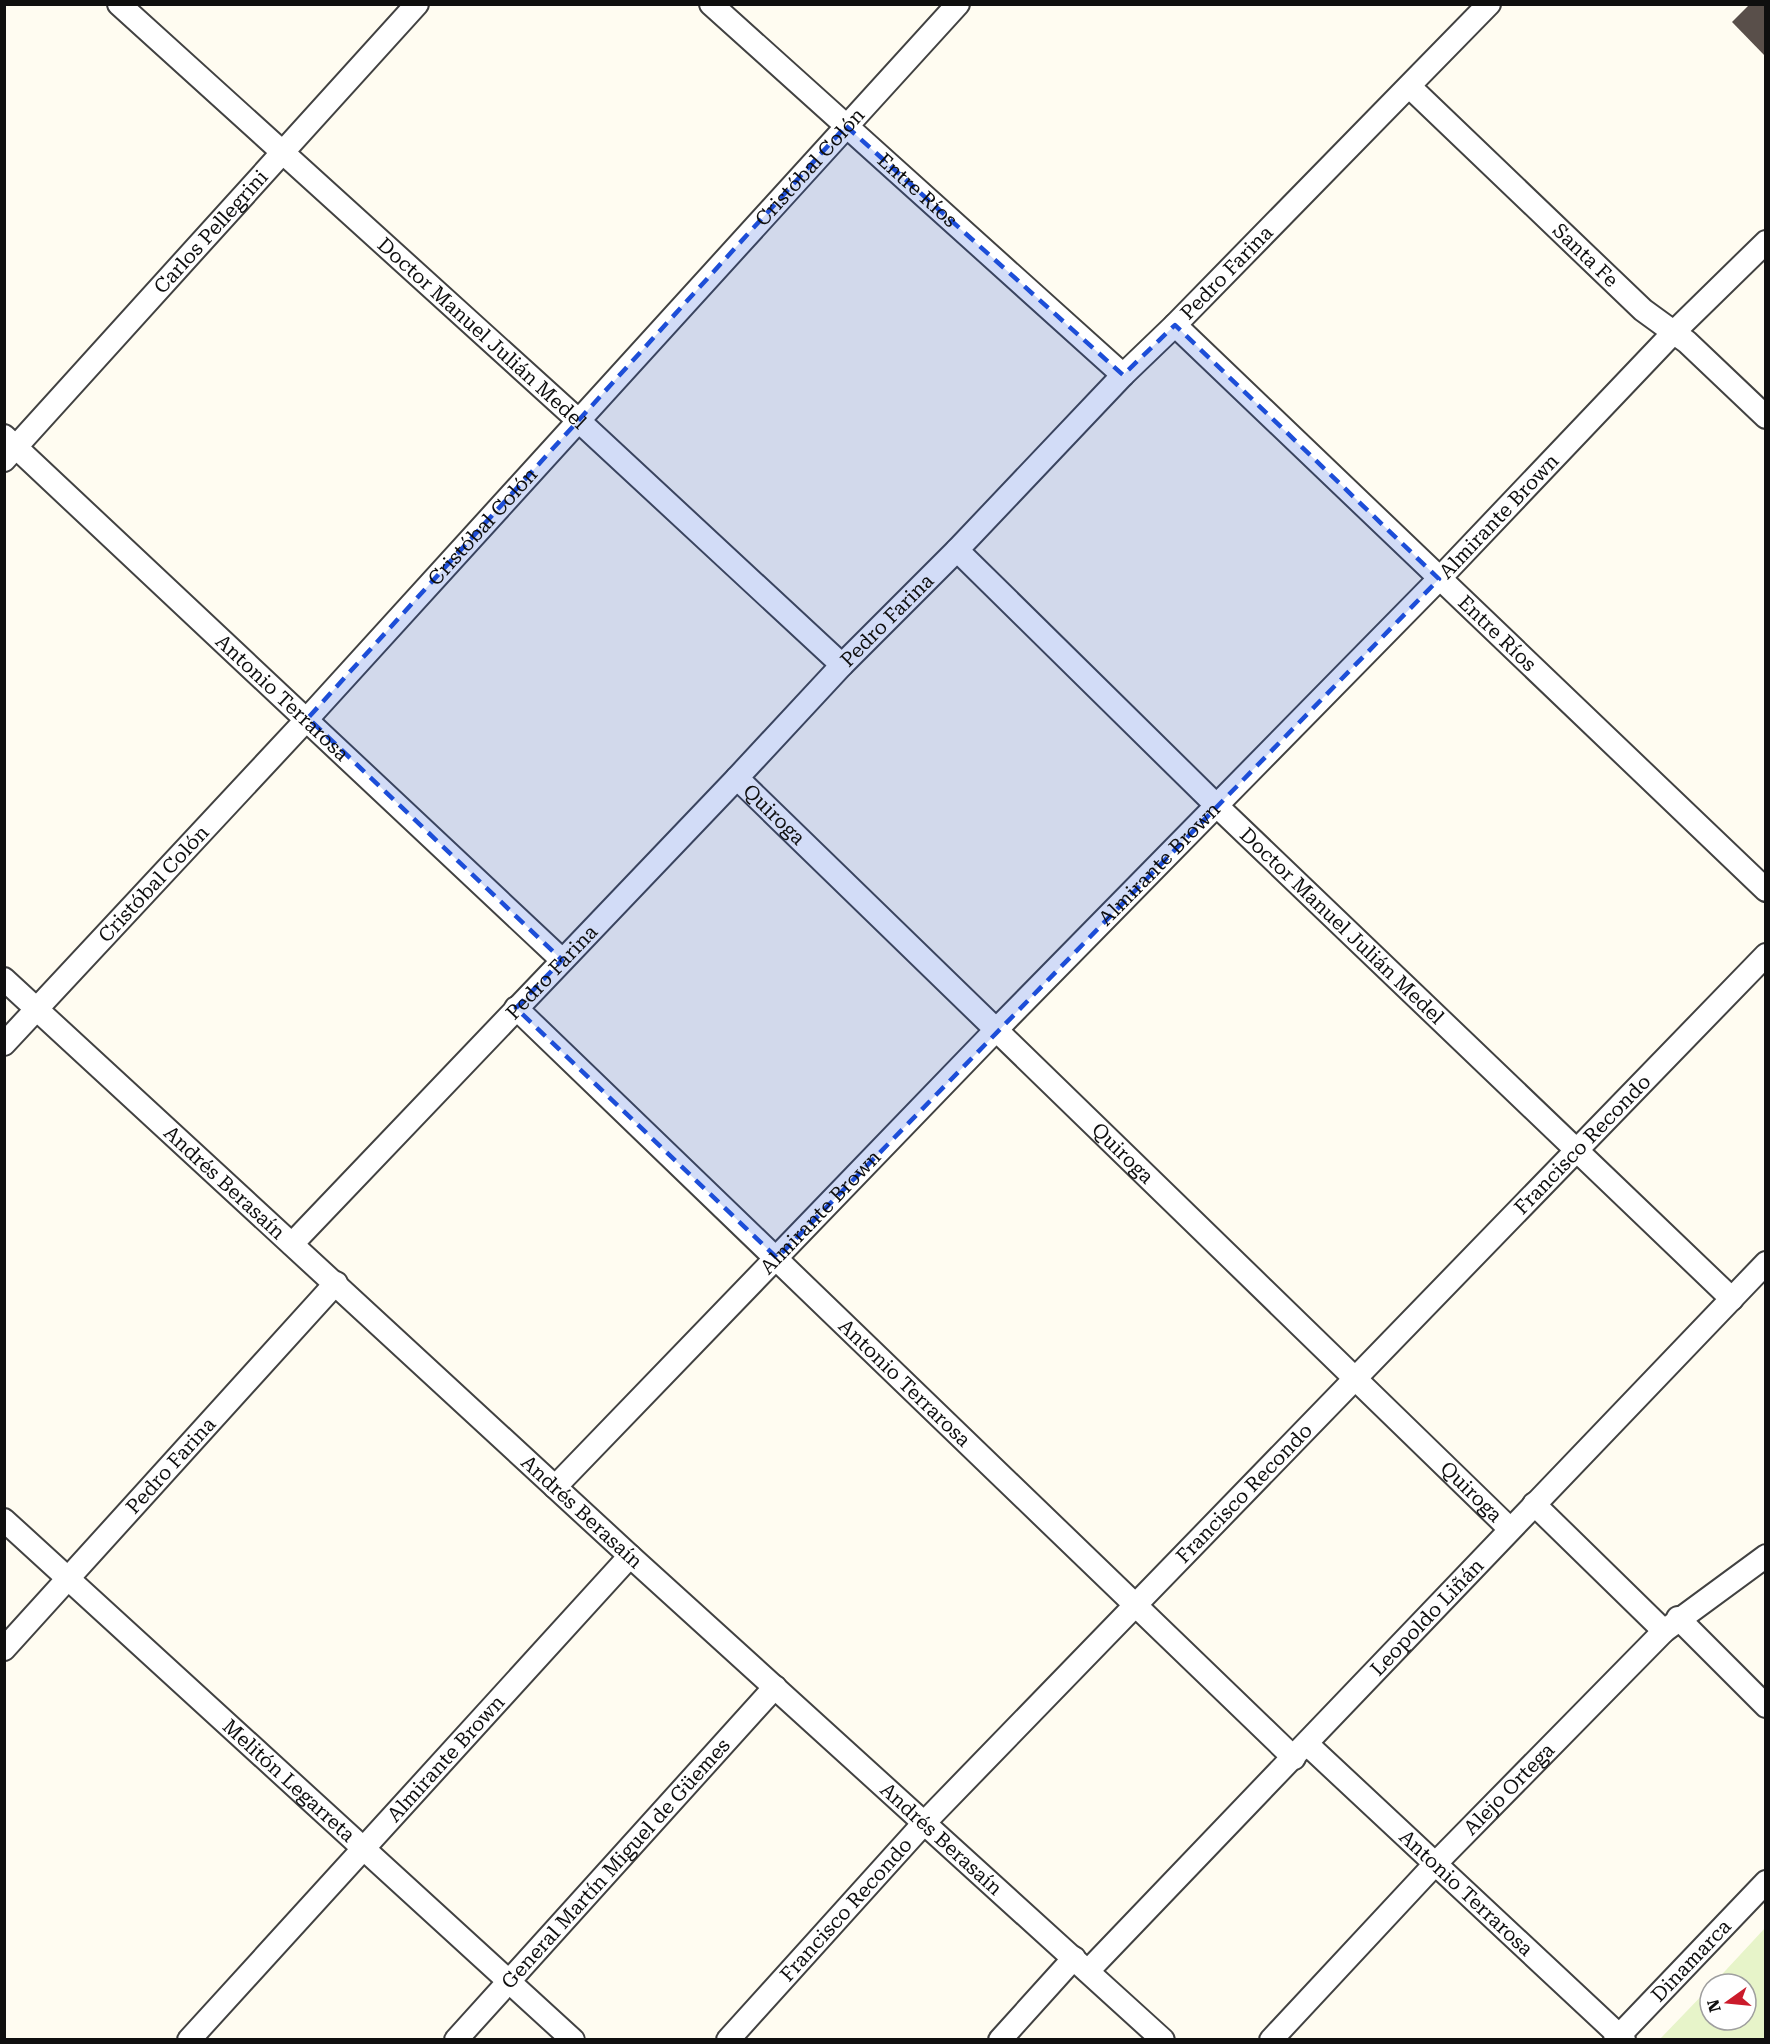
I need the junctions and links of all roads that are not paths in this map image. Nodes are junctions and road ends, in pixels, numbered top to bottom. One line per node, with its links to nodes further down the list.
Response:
1 (119, 4): 8 (street, Doctor Manuel Julián Medel)
2 (417, 4): 8 (street, Carlos Pellegrini)
3 (711, 4): 7 (street, Entre Ríos)
4 (958, 4): 7 (street, Cristóbal Colón)
5 (1489, 4): 6 (street, Pedro Farina)
6 (1410, 87): 10 (street, Pedro Farina); 11 (street, Santa Fe)
7 (846, 126): 12 (street, Entre Ríos); 14 (street, Cristóbal Colón)
8 (283, 151): 14 (street, Doctor Manuel Julián Medel); 15 (street, Carlos Pellegrini)
9 (1766, 242): 11 (street, Almirante Brown)
10 (1175, 325): 12 (street, Pedro Farina); 17 (street, Entre Ríos)
11 (1674, 332): 13 (street, Santa Fe); 17 (street, Almirante Brown)
12 (1123, 375): 16 (street, Pedro Farina)
13 (1766, 417)
14 (579, 421): 18 (street, Doctor Manuel Julián Medel); 19 (street, Cristóbal Colón)
15 (8, 447): 19 (street, Antonio Terrarosa)
16 (957, 550): 18 (street, Pedro Farina); 21 (street, Doctor Manuel Julián Medel)
17 (1439, 579): 21 (street, Almirante Brown); 22 (street, Entre Ríos)
18 (842, 665): 20 (street, Pedro Farina)
19 (308, 718): 24 (street, Antonio Terrarosa); 26 (street, Cristóbal Colón)
20 (737, 778): 24 (street, Pedro Farina); 28 (street, Quiroga)
21 (1216, 805): 28 (street, Almirante Brown); 30 (street, Doctor Manuel Julián Medel)
22 (1766, 890)
23 (1766, 955): 30 (street, Francisco Recondo)
24 (562, 960): 27 (street, Pedro Farina)
25 (4, 979): 26 (street, Andrés Berasaín)
26 (36, 1008): 29 (street, Cristóbal Colón); 31 (street, Andrés Berasaín)
27 (516, 1008): 31 (street, Pedro Farina); 32 (street, Antonio Terrarosa)
28 (996, 1029): 32 (street, Almirante Brown); 36 (street, Quiroga)
29 (4, 1044)
30 (1576, 1150): 35 (street, Doctor Manuel Julián Medel); 36 (street, Francisco Recondo)
31 (292, 1244): 34 (street, Andrés Berasaín)
32 (777, 1258): 37 (street, Almirante Brown); 44 (street, Antonio Terrarosa)
33 (1766, 1263): 35 (street, Leopoldo Liñán)
34 (336, 1283): 37 (street, Andrés Berasaín); 43 (street, Pedro Farina)
35 (1732, 1299): 38 (street, Leopoldo Liñán)
36 (1356, 1380): 40 (street, Quiroga); 44 (street, Francisco Recondo)
37 (555, 1487): 41 (street, Andrés Berasaín)
38 (1534, 1504): 40 (street, Leopoldo Liñán); 45 (street, Quiroga)
39 (4, 1520): 43 (street, Melitón Legarreta)
40 (1510, 1529): 49 (street, Leopoldo Liñán)
41 (630, 1556): 47 (street, Andrés Berasaín); 51 (street, Almirante Brown)
42 (1766, 1556): 45 (street, Alejo Ortega)
43 (68, 1579): 46 (street, Pedro Farina); 51 (street, Melitón Legarreta)
44 (1135, 1605): 49 (street, Antonio Terrarosa); 50 (street, Francisco Recondo)
45 (1671, 1625): 48 (street, Quiroga); 52 (street, Alejo Ortega)
46 (4, 1649)
47 (775, 1687): 50 (street, Andrés Berasaín); 55 (street, General Martín Miguel de Güemes)
48 (1766, 1706)
49 (1301, 1751): 52 (street, Antonio Terrarosa); 54 (street, Leopoldo Liñán)
50 (924, 1822): 54 (street, Andrés Berasaín); 60 (street, Francisco Recondo)
51 (364, 1847): 55 (street, Melitón Legarreta); 57 (street, Almirante Brown)
52 (1436, 1863): 56 (street, Antonio Terrarosa); 63 (street, Alejo Ortega)
53 (1766, 1882): 56 (street, Dinamarca)
54 (1081, 1965): 61 (street, Leopoldo Liñán); 62 (street, Andrés Berasaín)
55 (509, 1981): 58 (street, General Martín Miguel de Güemes); 59 (street, Melitón Legarreta)
56 (1619, 2038)
57 (189, 2040)
58 (456, 2040)
59 (573, 2040)
60 (729, 2040)
61 (1000, 2040)
62 (1163, 2040)
63 (1271, 2040)

